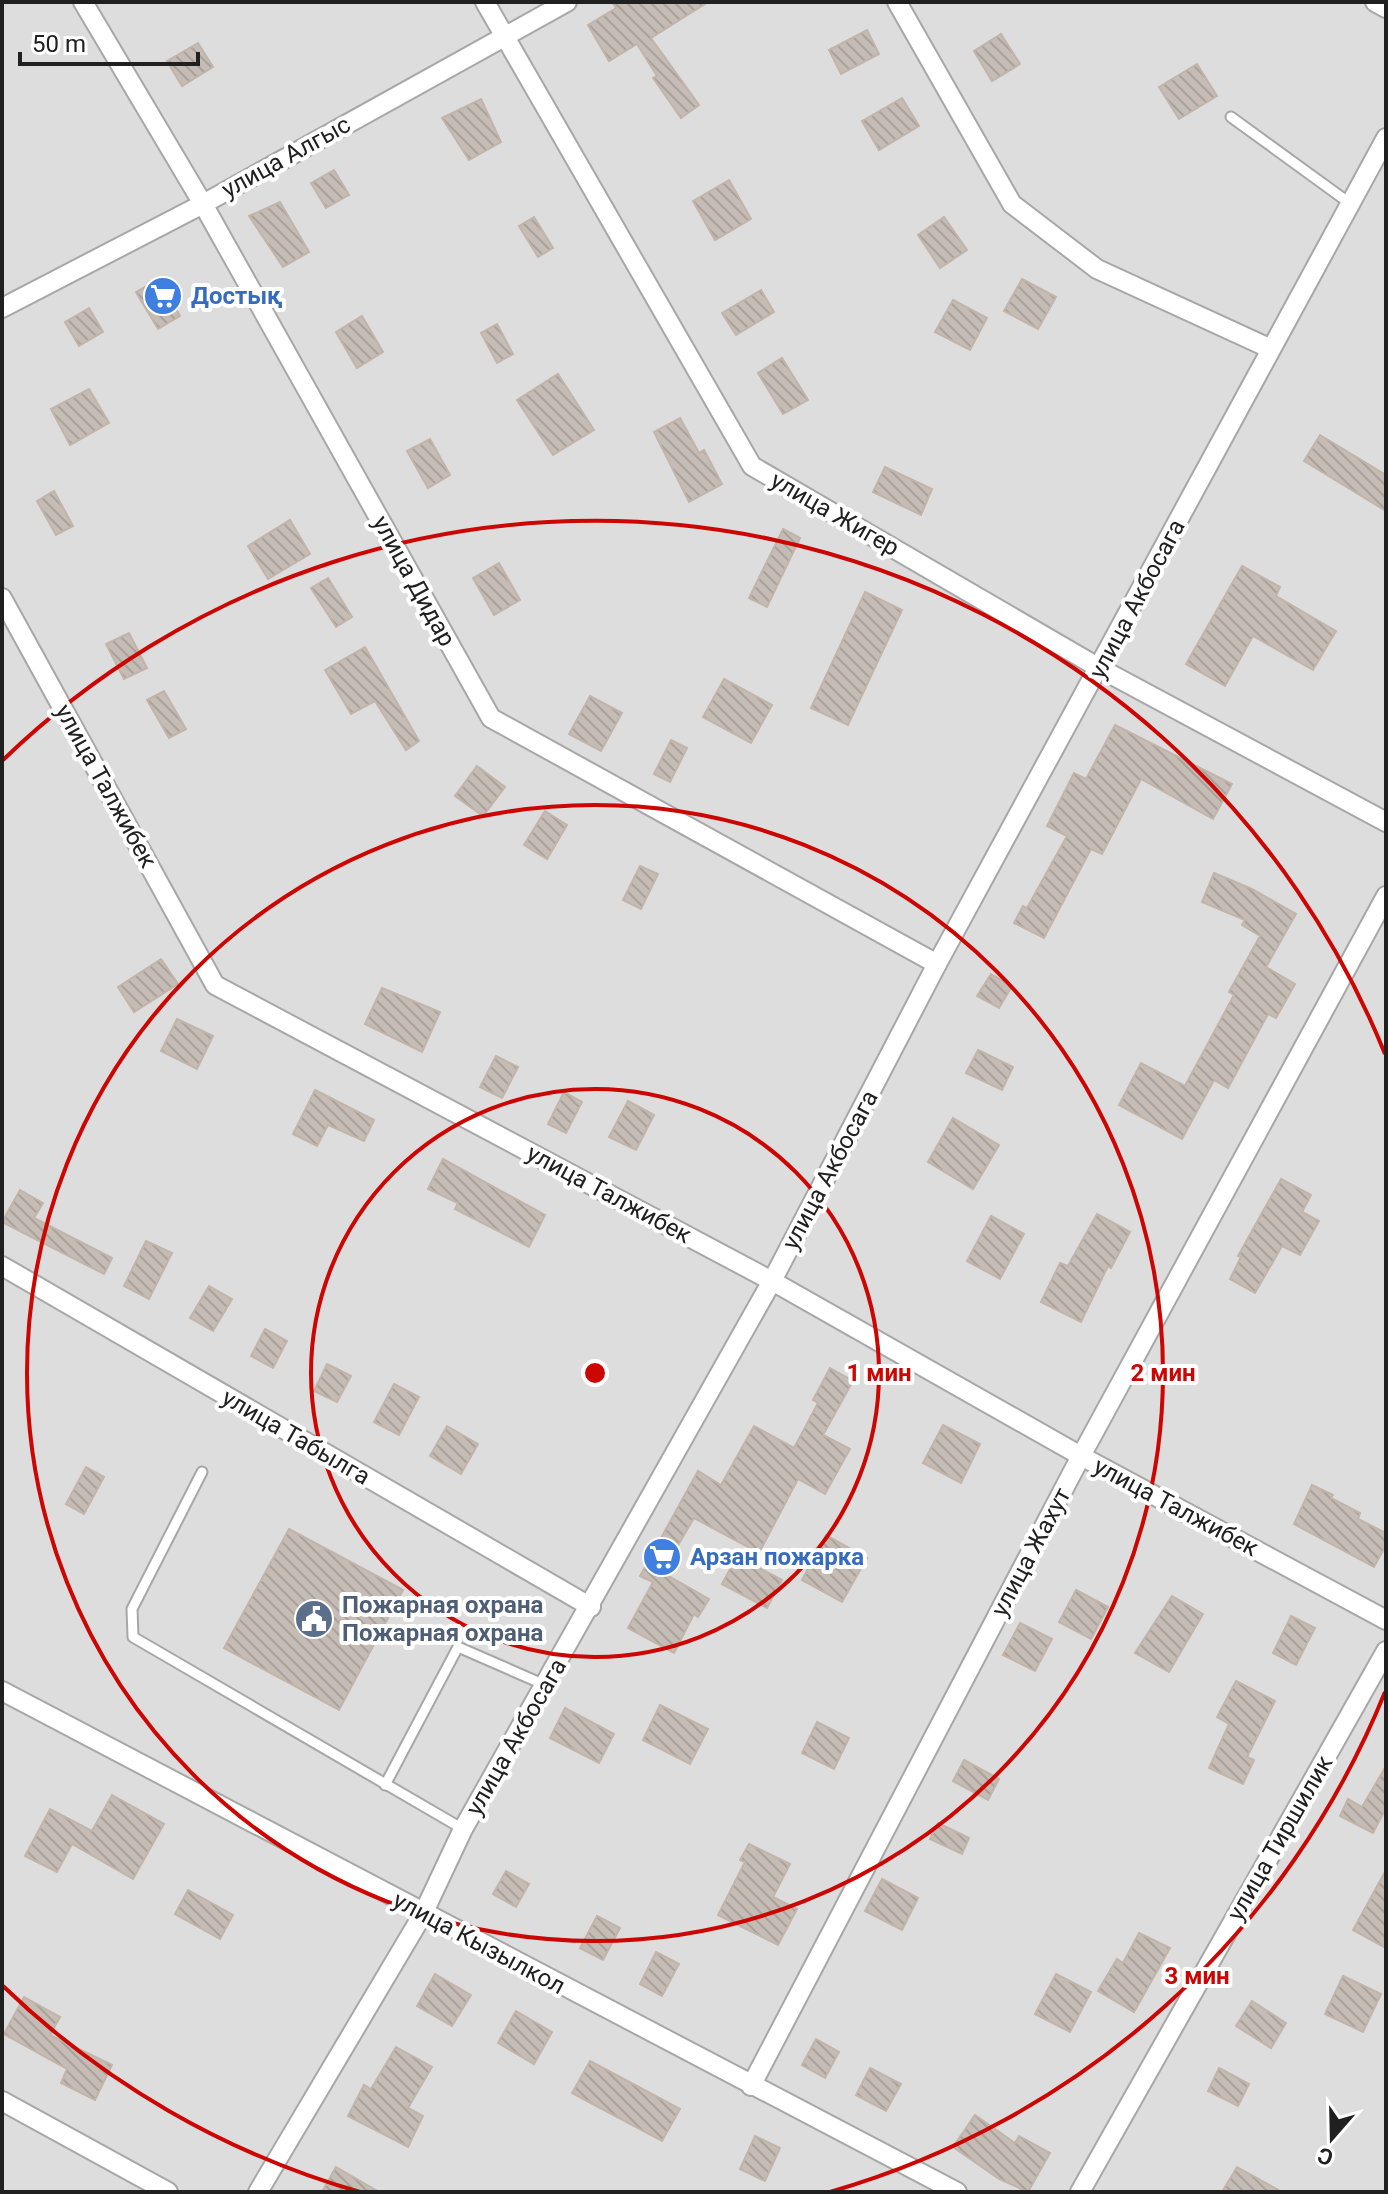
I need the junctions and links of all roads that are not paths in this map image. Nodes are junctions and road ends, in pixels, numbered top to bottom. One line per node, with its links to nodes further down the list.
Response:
1 (83, 2): 11 (street, улица Дидар)
2 (485, 2): 7 (street, улица Жигер)
3 (567, 2): 7 (street, улица Алгыс)
4 (897, 2): 13 (street)
5 (1375, 2): 6 (street)
6 (1386, 8)
7 (504, 35): 11 (street, улица Алгыс); 15 (street, улица Жигер)
8 (1231, 117): 10 (lane)
9 (1386, 138): 10 (street, улица Акбосага)
10 (1348, 202): 13 (street, улица Акбосага)
11 (203, 204): 12 (street, улица Алгыс); 18 (street, улица Дидар)
12 (2, 308)
13 (1269, 348): 15 (street, улица Акбосага)
14 (2, 598): 20 (street, улица Талжибек)
15 (1101, 669): 16 (street, улица Жигер); 18 (street, улица Акбосага)
16 (1386, 822)
17 (1386, 896): 21 (street, улица Жахут)
18 (937, 964): 20 (street, улица Акбосага)
19 (2, 1266): 23 (street, улица Табылга)
20 (772, 1281): 21 (street, улица Талжибек); 23 (street, улица Акбосага)
21 (1081, 1456): 24 (street, улица Талжибек); 31 (street, улица Жахут)
22 (202, 1472): 28 (lane)
23 (591, 1607): 26 (street, улица Акбосага)
24 (1386, 1620)
25 (1386, 1651): 36 (street, улица Тиршилик)
26 (545, 1685): 28 (lane); 29 (street, улица Акбосага)
27 (2, 1691): 30 (street, улица Кызылкол)
28 (385, 1785): 29 (lane)
29 (463, 1829): 30 (street, улица Акбосага)
30 (423, 1914): 31 (street, улица Кызылкол); 34 (street, улица Акбосага)
31 (751, 2086): 35 (street, улица Кызылкол)
32 (2, 2101): 33 (street)
33 (168, 2192)
34 (258, 2192)
35 (957, 2192)
36 (1080, 2192)

